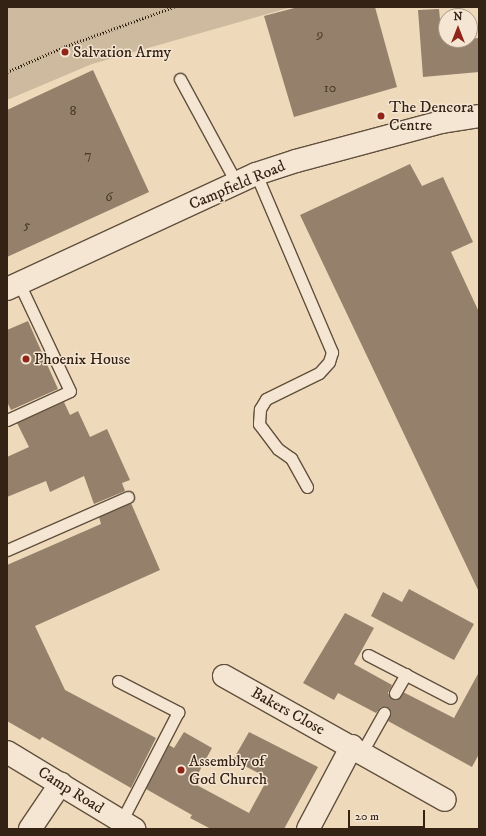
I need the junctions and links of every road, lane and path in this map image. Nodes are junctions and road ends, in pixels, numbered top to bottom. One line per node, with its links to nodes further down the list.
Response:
1 (174, 7): 2 (path)
2 (7, 72)
3 (180, 79): 6 (lane)
4 (479, 116): 5 (street, Campfield Road)
5 (256, 174): 6 (street, Campfield Road); 9 (lane)
6 (237, 184): 7 (street, Campfield Road)
7 (13, 286): 8 (lane)
8 (7, 420)
9 (307, 487)
10 (128, 497): 11 (lane)
11 (7, 550)
12 (368, 655): 13 (lane)
13 (406, 674): 16 (lane); 17 (lane)
14 (224, 676): 19 (street, Bakers Close)
15 (118, 681): 23 (lane)
16 (395, 693)
17 (451, 698)
18 (384, 713): 19 (lane)
19 (357, 749): 22 (street, Bakers Close); 25 (street)
20 (7, 752): 21 (street, Camp Road)
21 (61, 783): 23 (street, Camp Road); 24 (street)
22 (445, 800)
23 (128, 825)
24 (30, 829)
25 (308, 829)

